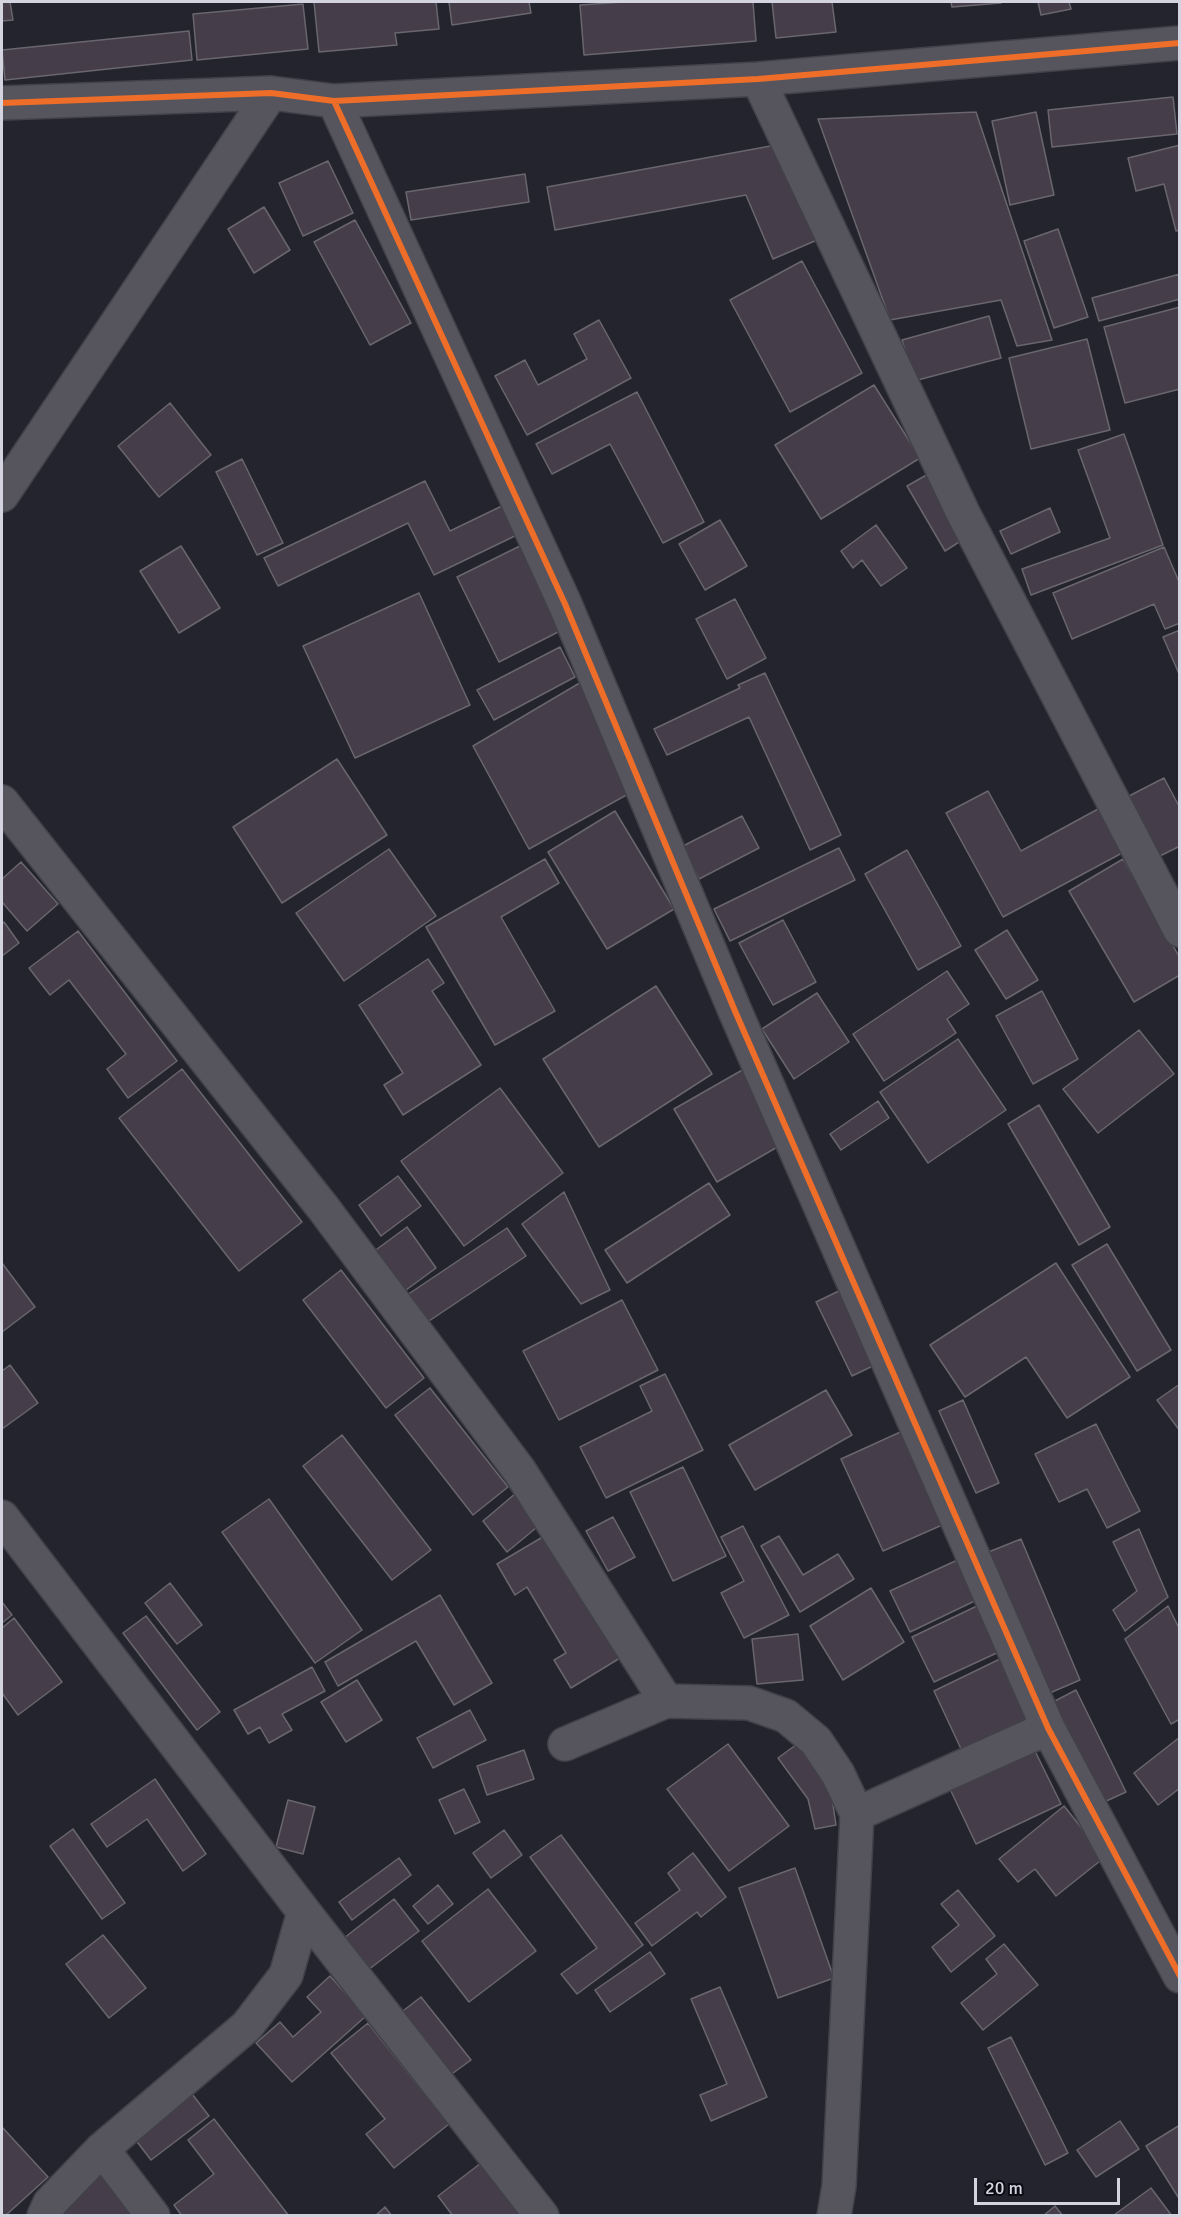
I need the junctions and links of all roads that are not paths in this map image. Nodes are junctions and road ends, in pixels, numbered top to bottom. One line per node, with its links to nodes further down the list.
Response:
1 (1177, 51): 2 (street)
2 (758, 79): 4 (street); 8 (street)
3 (271, 93): 4 (street); 5 (street); 6 (street)
4 (334, 101): 11 (street)
5 (2, 103)
6 (2, 495)
7 (2, 802): 10 (street)
8 (1179, 930)
9 (2, 1517): 14 (street)
10 (666, 1701): 12 (street); 13 (street)
11 (1048, 1728): 13 (street); 15 (street)
12 (565, 1744)
13 (856, 1814): 20 (street)
14 (304, 1912): 16 (street); 19 (street)
15 (1179, 1976)
16 (102, 2149): 17 (street); 18 (street)
17 (44, 2216)
18 (153, 2216)
19 (542, 2216)
20 (834, 2216)

